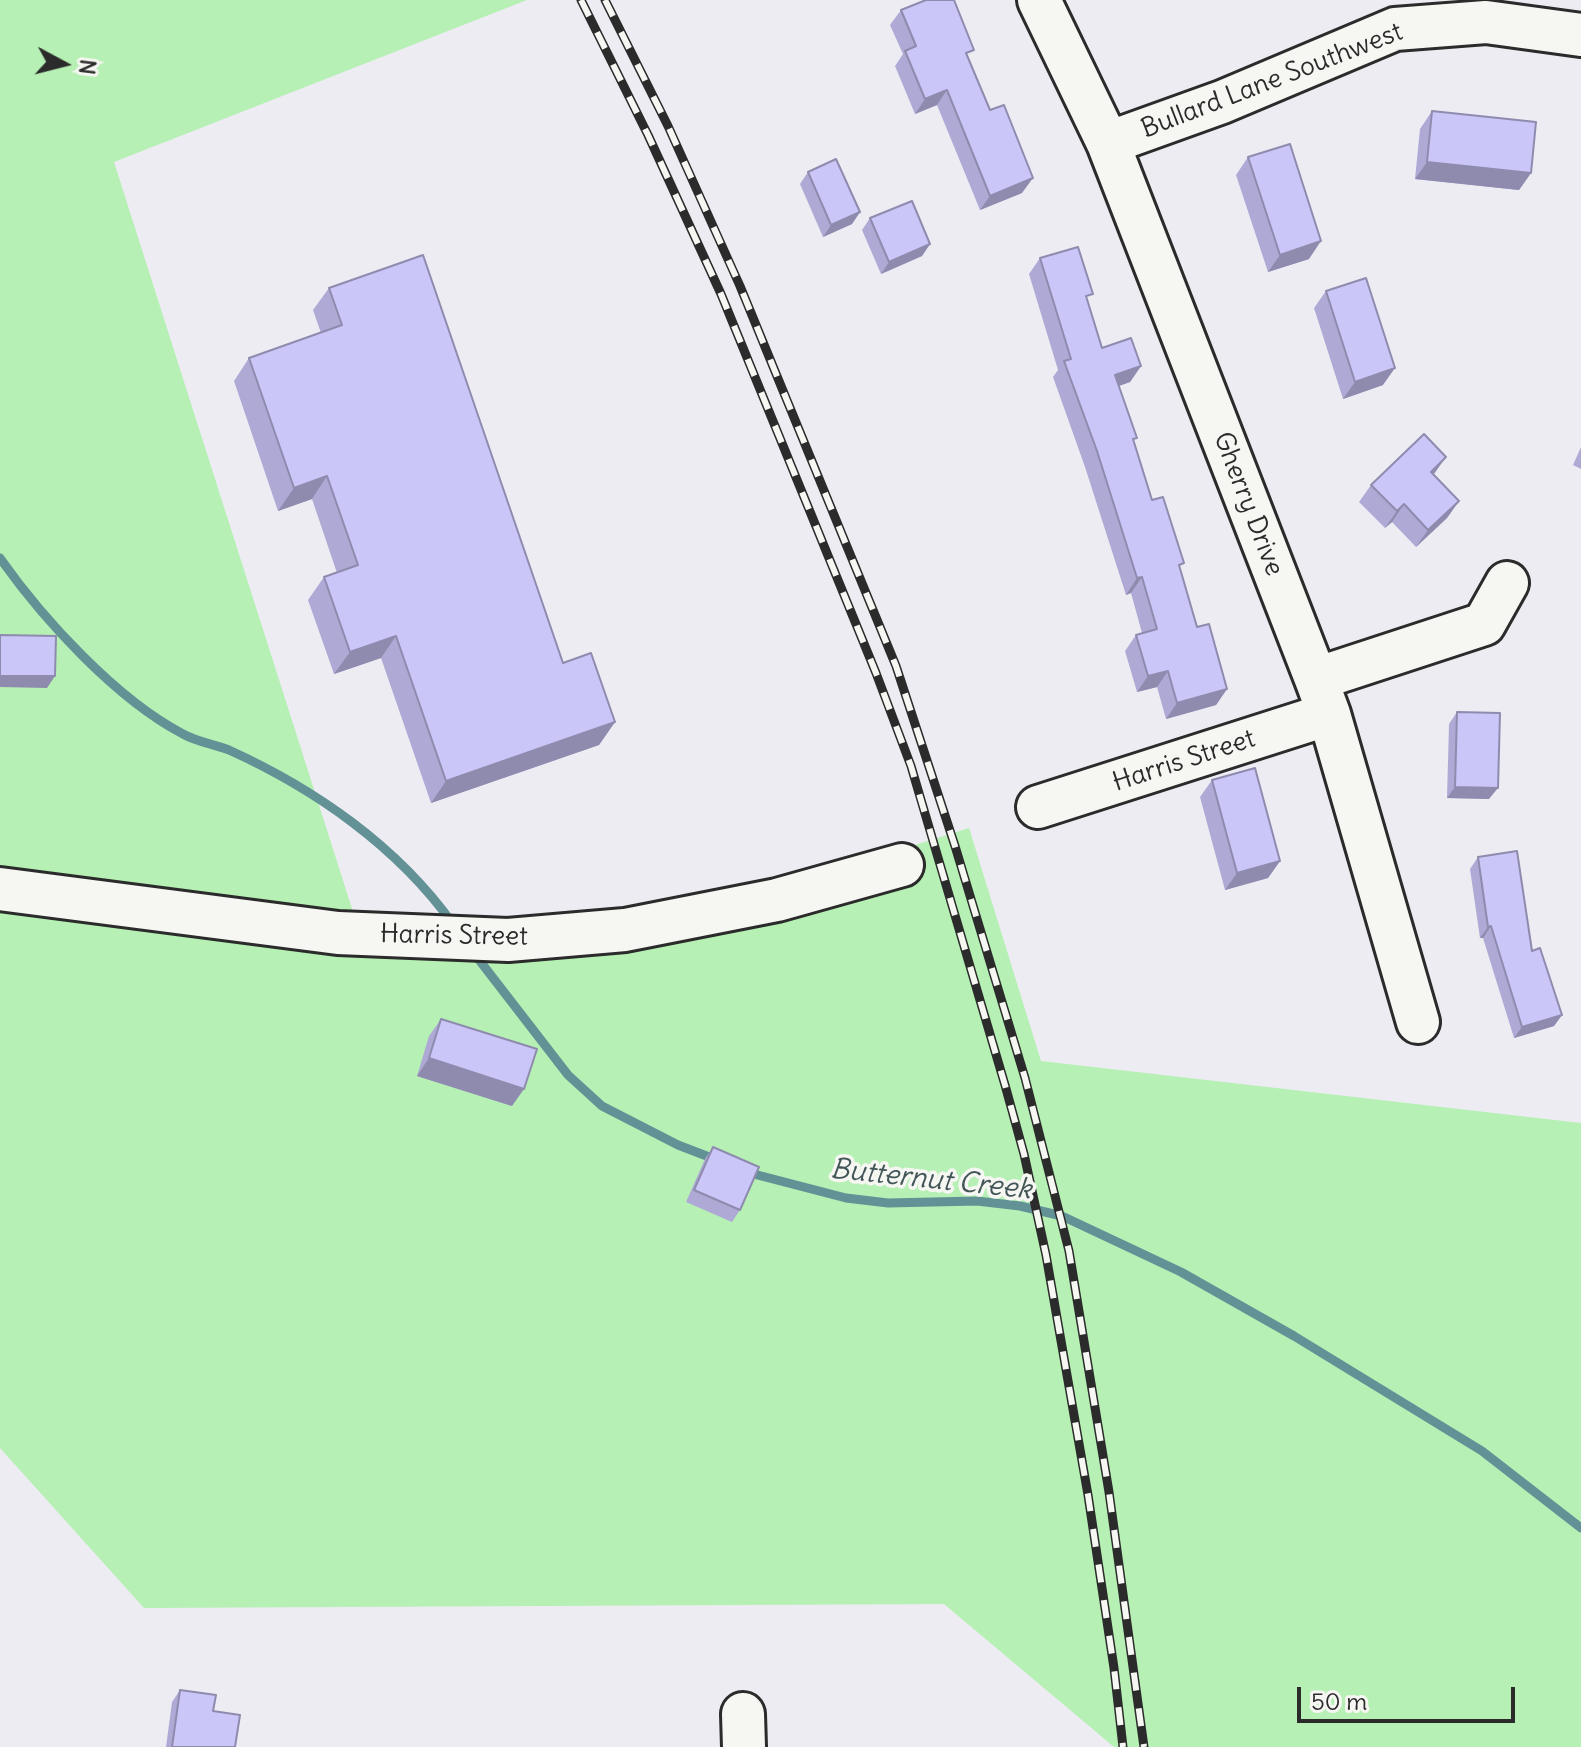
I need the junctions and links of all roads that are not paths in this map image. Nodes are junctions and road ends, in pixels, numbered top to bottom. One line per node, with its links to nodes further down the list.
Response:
1 (1039, 0): 3 (street, Gherry Drive)
2 (1557, 21): 3 (street, Bullard Lane Southwest)
3 (1108, 143): 5 (street, Gherry Drive)
4 (1507, 583): 5 (street, Harris Street)
5 (1323, 696): 6 (street, Harris Street); 9 (street, Gherry Drive)
6 (1038, 807)
7 (902, 865): 8 (street, Harris Street)
8 (0, 889)
9 (1418, 1022)

